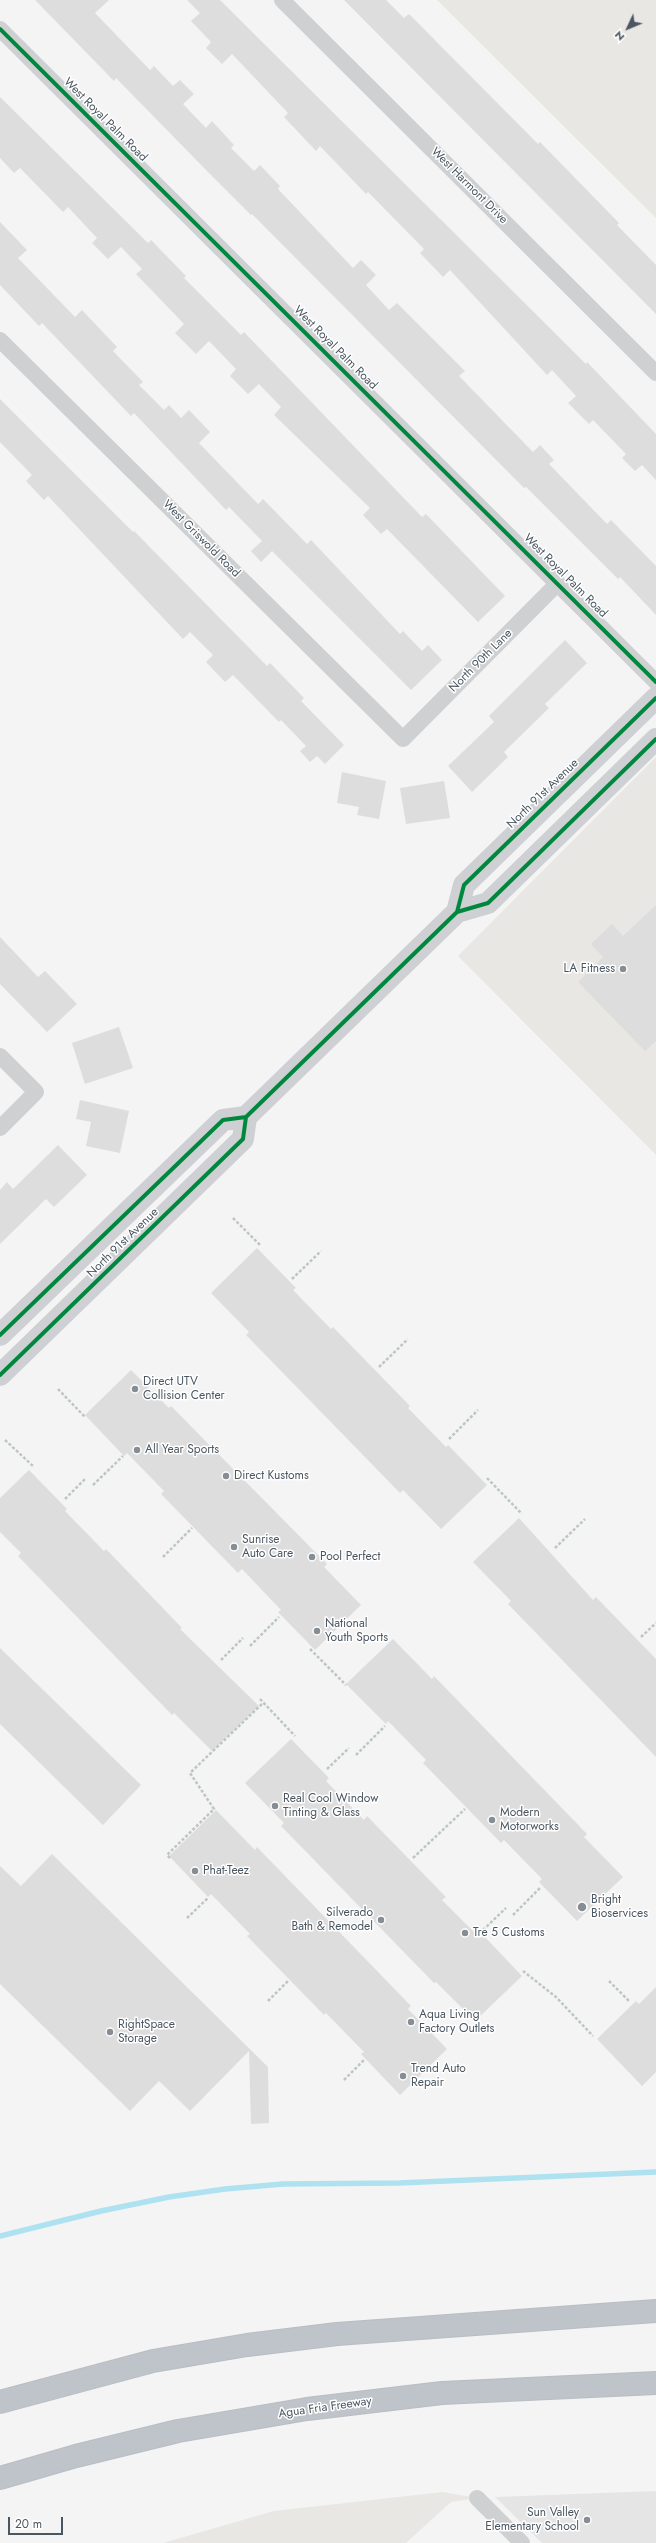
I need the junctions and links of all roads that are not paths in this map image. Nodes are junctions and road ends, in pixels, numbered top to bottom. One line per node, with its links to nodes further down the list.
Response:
1 (282, 0): 4 (street, West Harmont Drive)
2 (0, 30): 5 (street, West Royal Palm Road)
3 (0, 340): 9 (street, West Griswold Road)
4 (656, 373)
5 (558, 583): 6 (street, West Royal Palm Road); 9 (street, North 90th Lane)
6 (656, 682)
7 (656, 698): 12 (main road, North 91st Avenue)
8 (656, 718): 11 (main road)
9 (403, 739)
10 (656, 739): 11 (main road)
11 (582, 810): 12 (main road)
12 (457, 912): 14 (main road)
13 (0, 1056): 15 (street)
14 (246, 1117): 16 (main road, North 91st Avenue); 17 (main road, North 91st Avenue)
15 (0, 1128)
16 (0, 1334)
17 (0, 1375)
18 (656, 2311): 20 (highway)
19 (656, 2383): 21 (highway, Agua Fria Freeway)
20 (0, 2402)
21 (0, 2478)
22 (477, 2498): 23 (street)
23 (522, 2543)

